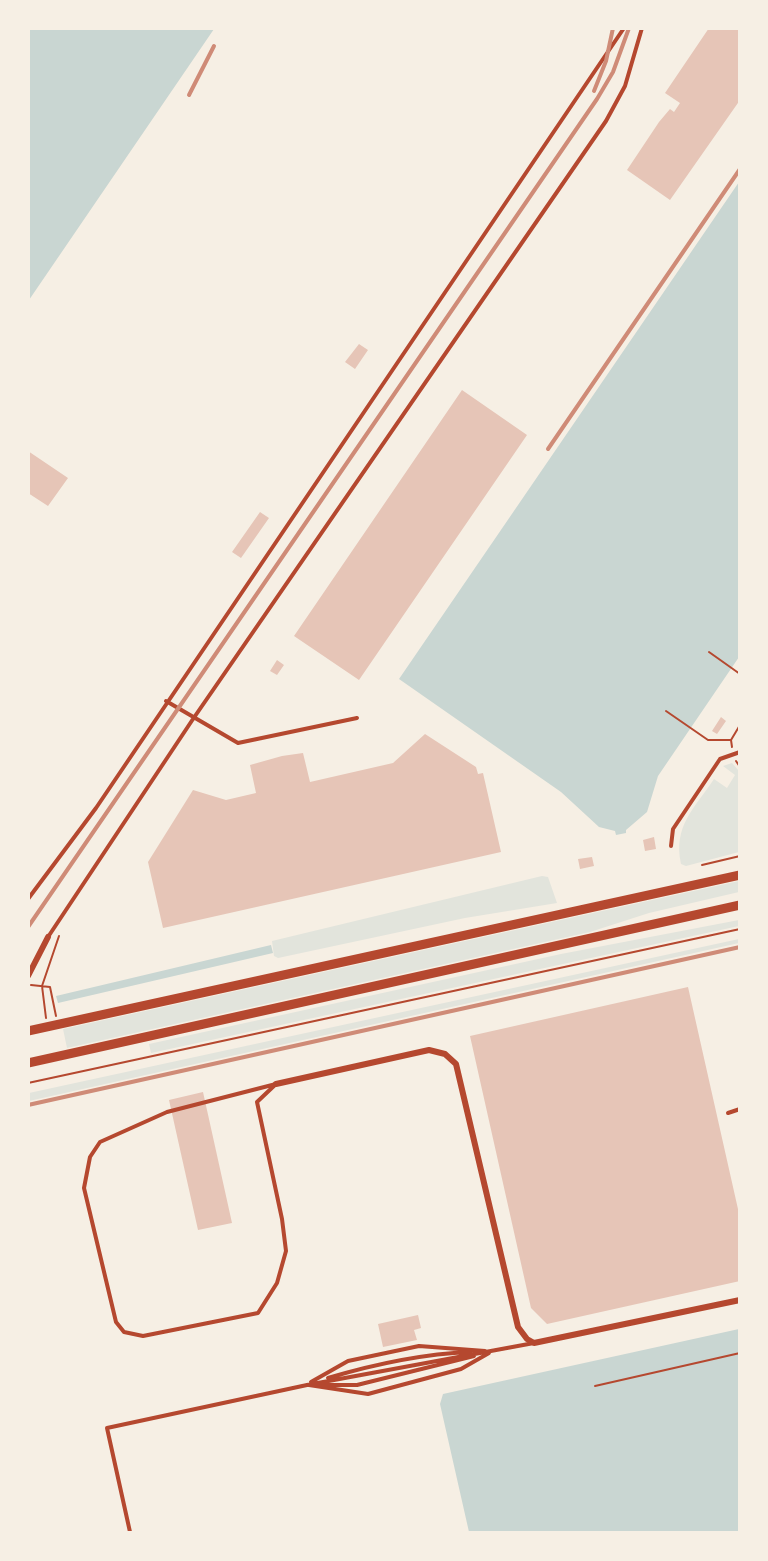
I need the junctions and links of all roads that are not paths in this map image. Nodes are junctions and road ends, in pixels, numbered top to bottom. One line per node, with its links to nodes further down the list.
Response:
1 (624, 28): 3 (lane)
2 (642, 28): 5 (lane)
3 (166, 701): 5 (lane); 9 (lane)
4 (357, 718): 5 (lane)
5 (193, 719): 11 (lane)
6 (740, 752): 7 (lane)
7 (670, 846)
8 (740, 875): 15 (street)
9 (28, 899)
10 (740, 905): 16 (street)
11 (48, 937): 12 (street)
12 (35, 963): 13 (street); 14 (street)
13 (28, 968)
14 (28, 976)
15 (28, 1030)
16 (28, 1063)
17 (276, 1084): 17 (lane); 21 (street)
18 (740, 1109): 19 (lane)
19 (728, 1113)
20 (740, 1300): 21 (street)
21 (534, 1343): 22 (lane)
22 (492, 1352): 23 (lane); 23 (lane); 23 (lane); 23 (lane); 23 (lane)
23 (307, 1385): 24 (lane)
24 (130, 1533)

